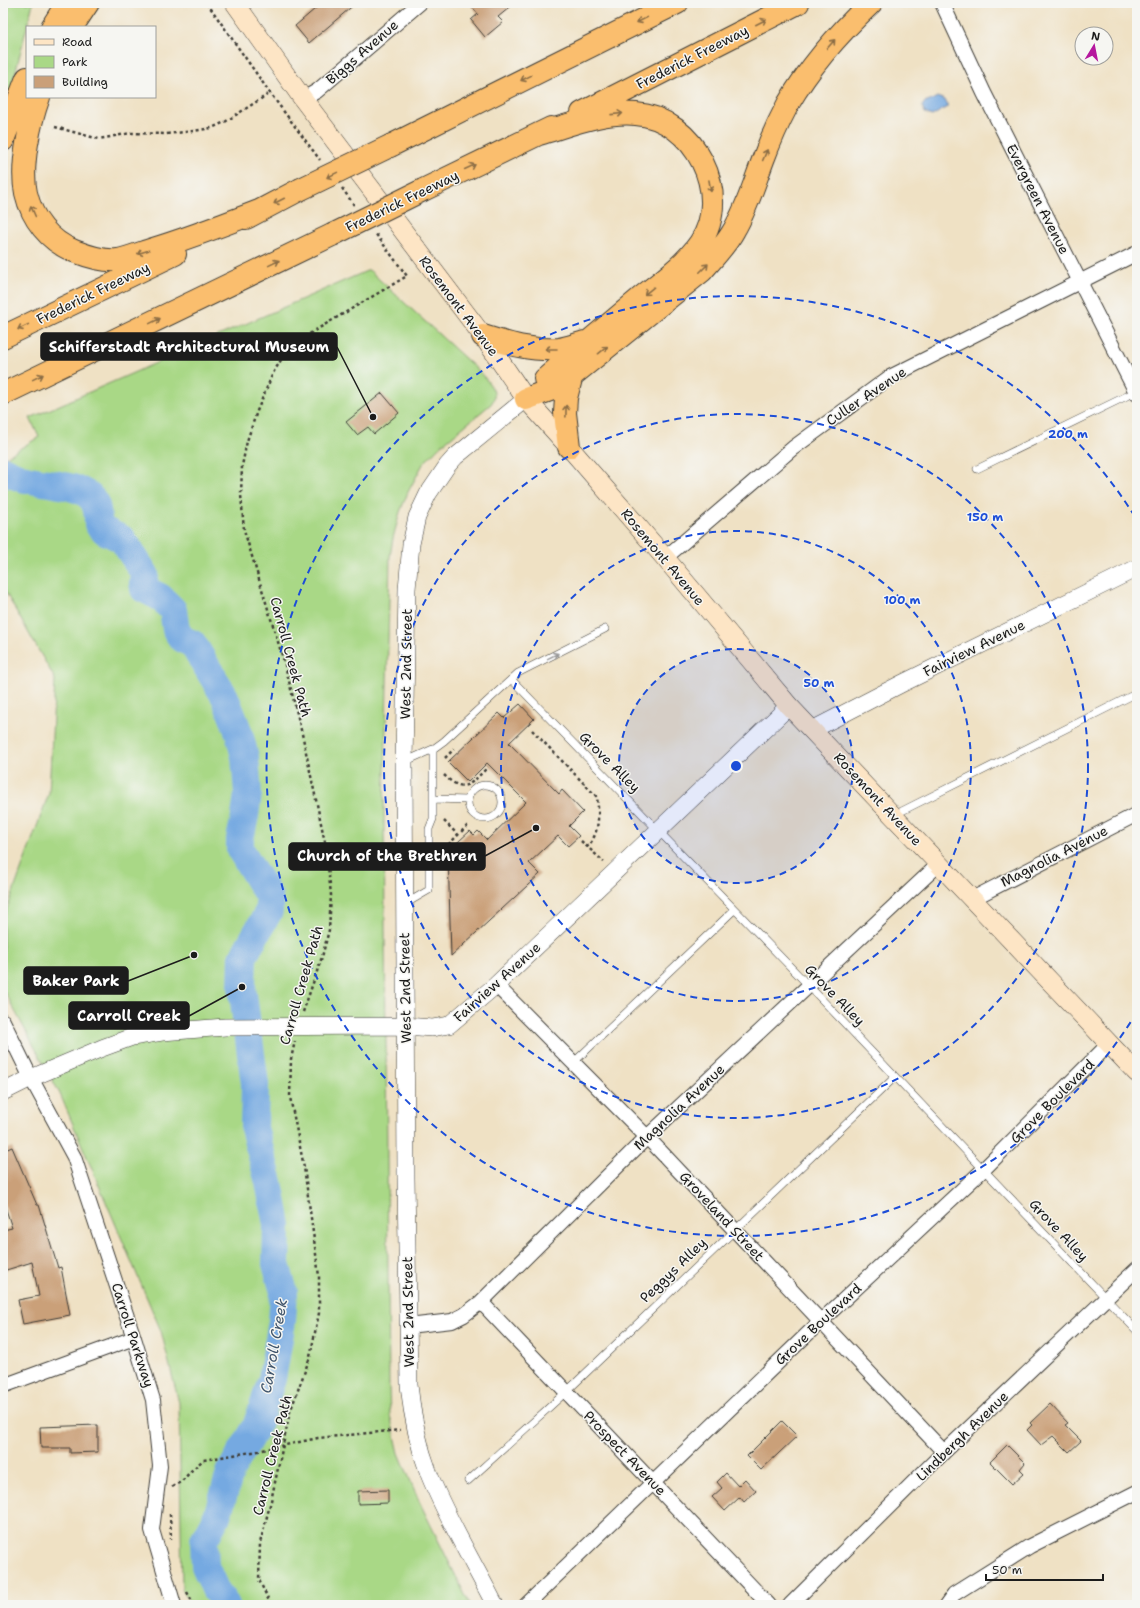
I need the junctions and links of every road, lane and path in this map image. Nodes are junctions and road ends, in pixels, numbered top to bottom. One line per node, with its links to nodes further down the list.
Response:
1 (54, 3): 11 (highway)
2 (68, 3): 12 (highway)
3 (88, 3): 13 (highway)
4 (235, 3): 17 (main road, Rosemont Avenue)
5 (420, 3): 17 (street, Biggs Avenue)
6 (677, 3): 24 (highway, Frederick Freeway, one-way to 24, bridge)
7 (798, 3): 19 (highway, Frederick Freeway, one-way to 7)
8 (871, 3): 31 (highway, one-way to 8)
9 (942, 3): 27 (street, Evergreen Avenue)
10 (208, 4): 15 (path)
11 (46, 26)
12 (53, 26)
13 (73, 26)
14 (26, 81): 20 (highway)
15 (270, 93): 18 (path); 21 (path)
16 (39, 98): 24 (highway, one-way to 16)
17 (303, 100): 28 (main road, Rosemont Avenue)
18 (55, 127)
19 (539, 134): 30 (highway, one-way to 30); 33 (highway, Frederick Freeway, one-way to 19, bridge)
20 (3, 140)
21 (322, 163)
22 (341, 188): 23 (path)
23 (355, 207)
24 (259, 211): 29 (highway, Frederick Freeway, one-way to 29)
25 (374, 232): 71 (path, Carroll Creek Path)
26 (1137, 253): 27 (street, Culler Avenue)
27 (1079, 281): 32 (street, Evergreen Avenue); 37 (street, Culler Avenue)
28 (483, 336): 30 (highway, one-way to 28); 34 (main road, Rosemont Avenue)
29 (3, 337)
30 (588, 341): 34 (highway)
31 (572, 375): 34 (highway); 35 (highway, one-way to 31)
32 (1137, 392): 36 (lane)
33 (3, 394)
34 (526, 399): 35 (main road, Rosemont Avenue); 48 (street, West 2nd Street)
35 (569, 447): 37 (main road, Rosemont Avenue)
36 (977, 469)
37 (665, 558): 42 (main road, Rosemont Avenue)
38 (1137, 568): 44 (street, Fairview Avenue)
39 (605, 629): 40 (lane, one-way to 39)
40 (512, 680): 46 (lane); 57 (lane, Grove Alley)
41 (1137, 693): 54 (lane)
42 (789, 706): 44 (main road, Rosemont Avenue); 57 (street, Fairview Avenue)
43 (532, 730): 60 (path)
44 (812, 730): 54 (main road, Rosemont Avenue)
45 (456, 747): 47 (path)
46 (433, 749): 48 (lane); 51 (lane)
47 (444, 760)
48 (404, 762): 65 (street, West 2nd Street)
49 (488, 767): 50 (path)
50 (442, 773)
51 (433, 799): 52 (lane); 65 (lane)
52 (468, 800): 52 (lane)
53 (1137, 814): 64 (street, Magnolia Avenue)
54 (893, 816): 62 (main road, Rosemont Avenue)
55 (443, 819): 58 (path)
56 (468, 825): 58 (path)
57 (659, 831): 63 (street, Fairview Avenue); 66 (lane, Grove Alley)
58 (458, 835): 61 (path)
59 (581, 841): 60 (path)
60 (587, 847): 63 (path)
61 (437, 856)
62 (939, 864): 64 (main road, Rosemont Avenue); 68 (street, Magnolia Avenue)
63 (614, 873): 67 (street, Fairview Avenue)
64 (972, 899): 72 (main road, Rosemont Avenue)
65 (404, 904): 70 (street, West 2nd Street)
66 (734, 910): 68 (lane, Grove Alley); 73 (lane)
67 (496, 985): 70 (street, Fairview Avenue); 73 (street, Groveland Street)
68 (809, 986): 75 (lane, Grove Alley); 78 (street, Magnolia Avenue)
69 (3, 1021): 76 (street, Carroll Parkway)
70 (406, 1026): 71 (street, Fairview Avenue); 85 (street, West 2nd Street)
71 (299, 1027): 76 (street, Fairview Avenue); 91 (path, Carroll Creek Path)
72 (1109, 1044): 74 (main road, Rosemont Avenue); 79 (street, Grove Boulevard)
73 (573, 1063): 78 (street, Groveland Street)
74 (1137, 1073)
75 (896, 1077): 79 (lane, Grove Alley); 80 (lane, Peggys Alley)
76 (32, 1078): 77 (street, Fairview Avenue); 87 (street, Carroll Parkway)
77 (3, 1092)
78 (647, 1137): 80 (street, Groveland Street); 83 (street, Magnolia Avenue)
79 (984, 1170): 82 (lane, Grove Alley); 84 (street, Grove Boulevard)
80 (735, 1230): 84 (street, Groveland Street); 89 (lane, Peggys Alley)
81 (1137, 1269): 82 (street, Lindbergh Avenue)
82 (1106, 1299): 86 (lane, Grove Alley); 92 (street, Lindbergh Avenue)
83 (481, 1302): 85 (street, Magnolia Avenue); 89 (street, Prospect Avenue)
84 (821, 1321): 92 (street, Groveland Street); 94 (street, Grove Boulevard)
85 (408, 1326): 90 (street, West 2nd Street)
86 (1137, 1331)
87 (134, 1338): 88 (street); 95 (street, Carroll Parkway)
88 (3, 1386)
89 (566, 1392): 93 (lane, Peggys Alley); 94 (street, Prospect Avenue)
90 (415, 1427): 91 (path); 105 (street, West 2nd Street)
91 (284, 1446): 96 (path); 104 (path, Carroll Creek Path)
92 (944, 1452): 108 (street, Lindbergh Avenue)
93 (468, 1481)
94 (652, 1482): 106 (street, Grove Boulevard); 107 (street, Prospect Avenue)
95 (158, 1486): 96 (path); 102 (street, Carroll Parkway)
96 (172, 1487): 98 (path)
97 (1137, 1492): 109 (street)
98 (172, 1494)
99 (171, 1508): 100 (path)
100 (172, 1544)
101 (186, 1590): 103 (path)
102 (174, 1605)
103 (194, 1605)
104 (271, 1605)
105 (495, 1605)
106 (526, 1605)
107 (769, 1605)
108 (790, 1605)
109 (946, 1605)

